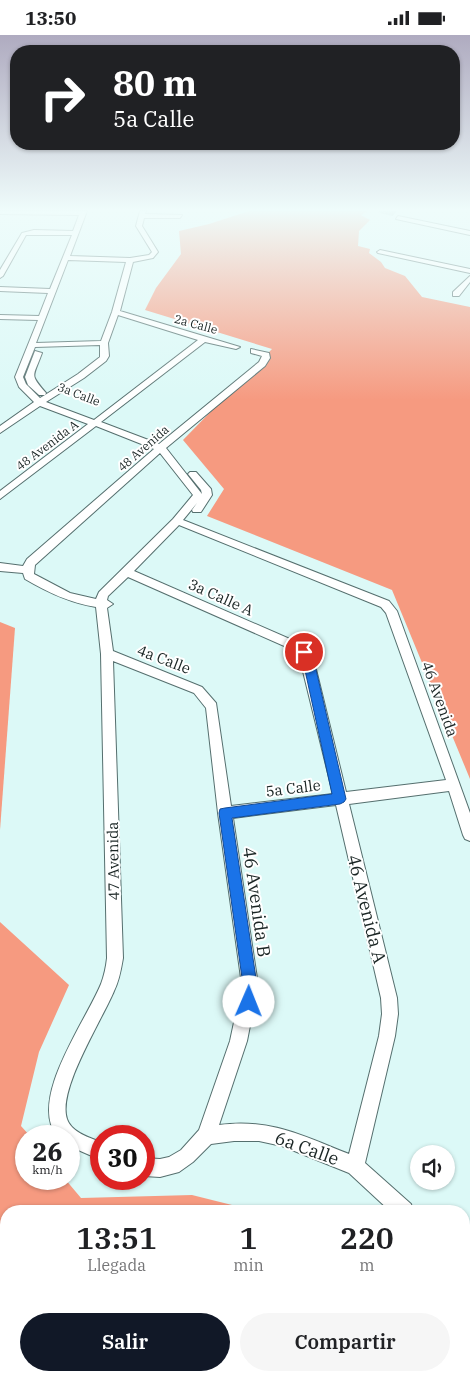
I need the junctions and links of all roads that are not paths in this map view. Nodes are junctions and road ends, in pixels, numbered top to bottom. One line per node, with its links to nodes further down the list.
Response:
1 (59, 274): 6 (street, 3a Calle)
2 (67, 274): 13 (street, 3a Calle)
3 (126, 274): 8 (street)
4 (470, 279): 7 (street)
5 (0, 289): 6 (street)
6 (53, 291): 10 (street, 3a Calle)
7 (456, 294)
8 (116, 312): 11 (street, 2a Calle); 12 (street)
9 (0, 317): 10 (street)
10 (43, 318): 13 (street, 3a Calle)
11 (204, 339): 14 (street, 2a Calle); 17 (street, 48 Avenida A)
12 (104, 343): 13 (street); 16 (street)
13 (37, 345): 16 (street, 3a Calle)
14 (236, 347)
15 (254, 351): 19 (street, 48 Avenida)
16 (43, 400): 17 (street, 3a Calle); 18 (street)
17 (99, 420): 19 (street, 3a Calle); 20 (street, 48 Avenida A)
18 (0, 430)
19 (164, 445): 21 (street); 23 (street, 48 Avenida)
20 (0, 496)
21 (181, 522): 24 (street); 29 (street, 46 Avenida)
22 (0, 567): 23 (street)
23 (28, 569): 25 (street)
24 (130, 573): 25 (street); 26 (street, 3a Calle A)
25 (104, 607): 27 (street, 47 Avenida)
26 (304, 652): 30 (street, 46 Avenida A)
27 (107, 654): 28 (street, 4a Calle); 34 (street, 47 Avenida)
28 (207, 698): 31 (street, 46 Avenida B)
29 (454, 785): 30 (street, 5a Calle); 32 (street, 46 Avenida)
30 (340, 799): 31 (street, 5a Calle); 35 (street, 46 Avenida A)
31 (225, 813): 33 (street, 46 Avenida B)
32 (470, 835)
33 (206, 1136): 35 (street, 6a Calle); 36 (street)
34 (90, 1147)
35 (355, 1166): 37 (street, 6a Calle)
36 (155, 1168)
37 (397, 1205)

